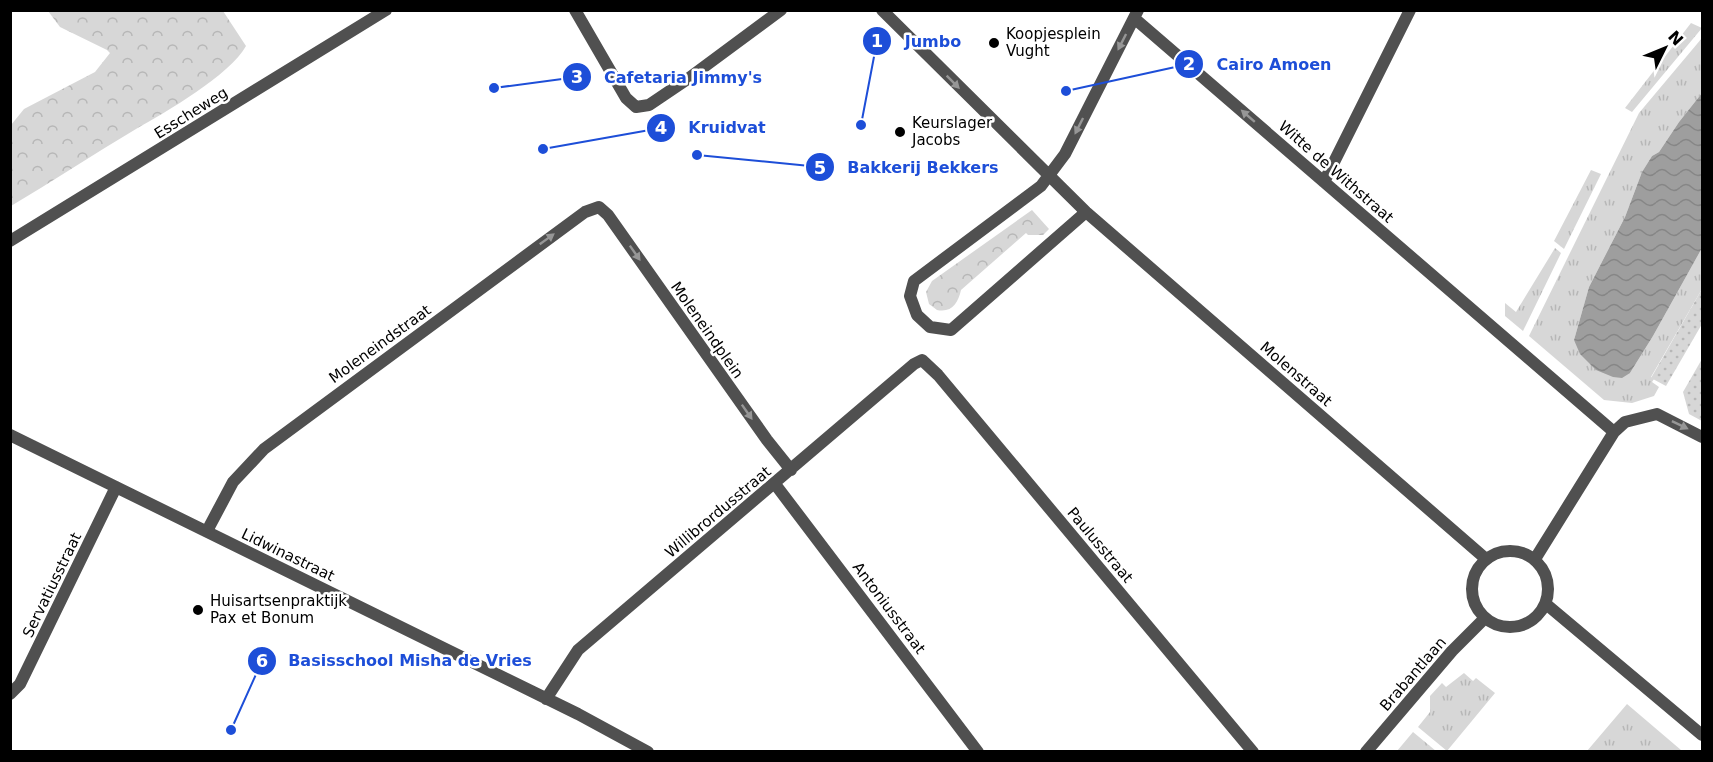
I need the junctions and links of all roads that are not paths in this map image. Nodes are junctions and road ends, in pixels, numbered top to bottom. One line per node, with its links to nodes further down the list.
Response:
1 (386, 10): 11 (street, Esscheweg)
2 (574, 10): 3 (street)
3 (781, 10)
4 (882, 10): 7 (street, one-way to 7)
5 (1410, 10): 8 (street)
6 (1136, 14): 7 (street, one-way to 7); 8 (street, Witte de Withstraat, one-way to 6)
7 (1049, 177): 10 (street, Molenstraat); 10 (street)
8 (1324, 182): 13 (street, Witte de Withstraat)
9 (599, 207): 16 (street, Moleneindplein, one-way to 16); 19 (street, Moleneindstraat, one-way to 9)
10 (1086, 212): 20 (street, Molenstraat)
11 (10, 241)
12 (922, 360): 16 (street, Willibrordusstraat); 29 (street, Paulusstraat)
13 (1614, 432): 15 (street, one-way to 15); 21 (street)
14 (10, 435): 18 (street, Lidwinastraat)
15 (1702, 436)
16 (791, 471): 17 (street, Willibrordusstraat)
17 (775, 484): 25 (street, Willibrordusstraat); 28 (street, Antoniusstraat)
18 (116, 487): 19 (street, Lidwinastraat); 24 (street, Servatiusstraat)
19 (207, 531): 25 (street, Lidwinastraat)
20 (1486, 559): 21 (street); 23 (street)
21 (1535, 559): 22 (street)
22 (1546, 604): 23 (street); 26 (street)
23 (1485, 618): 30 (street, Brabantlaan)
24 (10, 694)
25 (546, 699): 27 (street, Lidwinastraat)
26 (1702, 735)
27 (648, 752)
28 (978, 752)
29 (1253, 752)
30 (1366, 752)

